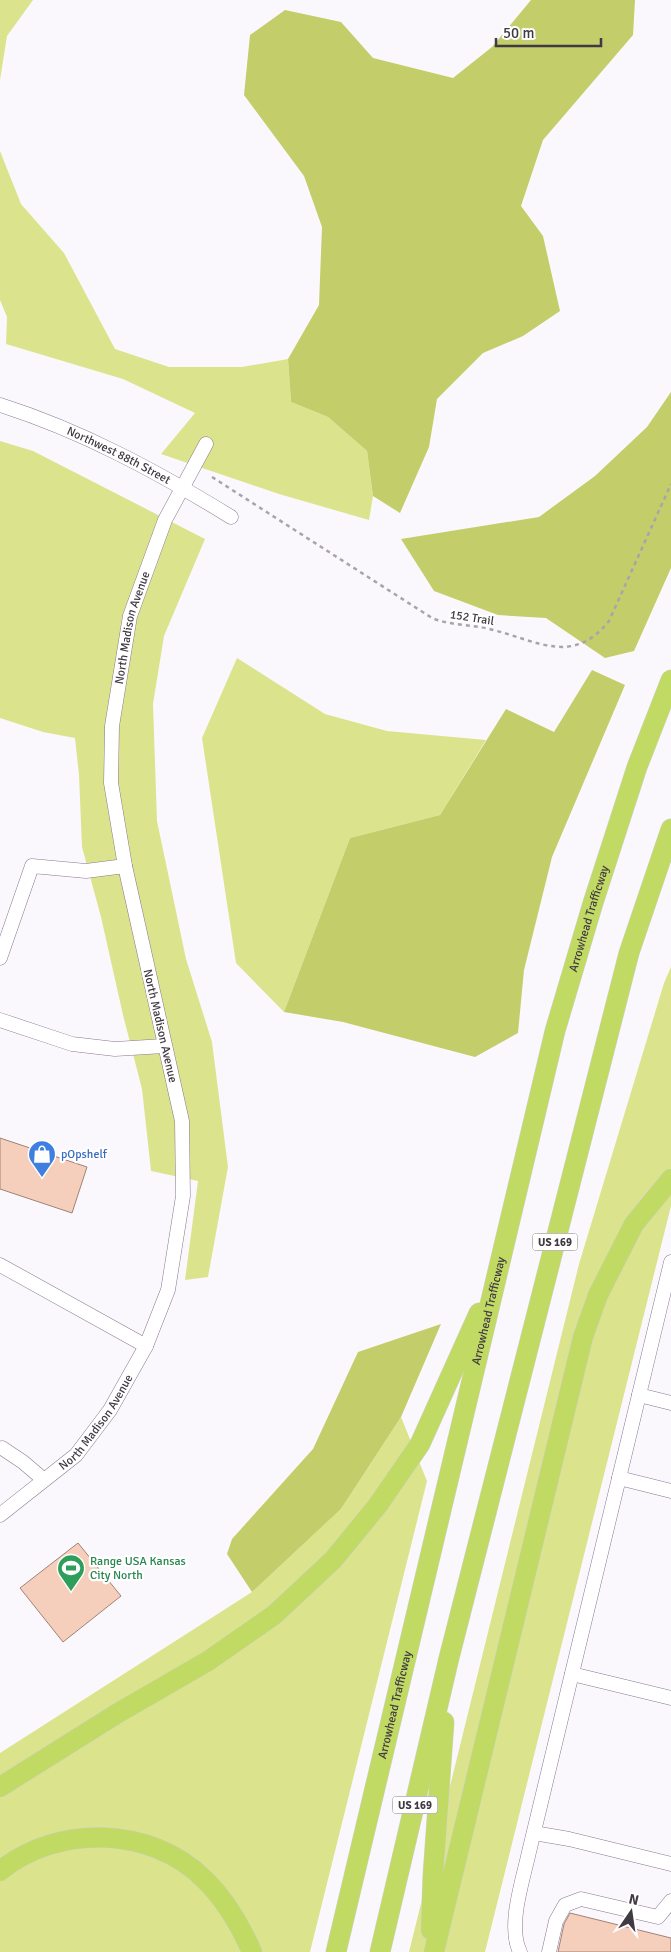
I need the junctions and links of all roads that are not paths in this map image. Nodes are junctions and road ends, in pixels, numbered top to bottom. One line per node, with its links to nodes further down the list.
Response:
1 (0, 405): 3 (street, Northwest 88th Street)
2 (206, 444): 3 (street, North Madison Avenue)
3 (182, 487): 4 (street, Northwest 88th Street); 7 (street, North Madison Avenue)
4 (231, 517)
5 (671, 680): 14 (highway, Arrowhead Trafficway)
6 (671, 829): 23 (highway, US 169)
7 (125, 866): 8 (street); 10 (street, North Madison Avenue)
8 (0, 958)
9 (0, 1020): 10 (street)
10 (164, 1046): 15 (street, North Madison Avenue)
11 (671, 1179): 35 (highway)
12 (671, 1262): 16 (street)
13 (0, 1265): 15 (street)
14 (499, 1268): 26 (highway); 32 (highway, Arrowhead Trafficway)
15 (146, 1346): 20 (street, North Madison Avenue)
16 (639, 1396): 17 (street); 19 (street)
17 (671, 1403)
18 (2, 1448): 20 (street)
19 (619, 1478): 21 (street); 24 (street)
20 (44, 1480): 22 (street, North Madison Avenue)
21 (671, 1491)
22 (0, 1515)
23 (449, 1658): 33 (highway, US 169); 34 (highway)
24 (572, 1674): 25 (street); 27 (street)
25 (671, 1698)
26 (0, 1787)
27 (534, 1833): 28 (street); 36 (street)
28 (671, 1864)
29 (0, 1871): 31 (highway)
30 (671, 1901): 37 (street)
31 (252, 1952)
32 (336, 1952)
33 (380, 1952)
34 (431, 1952)
35 (434, 1952)
36 (520, 1952)
37 (549, 1952)

